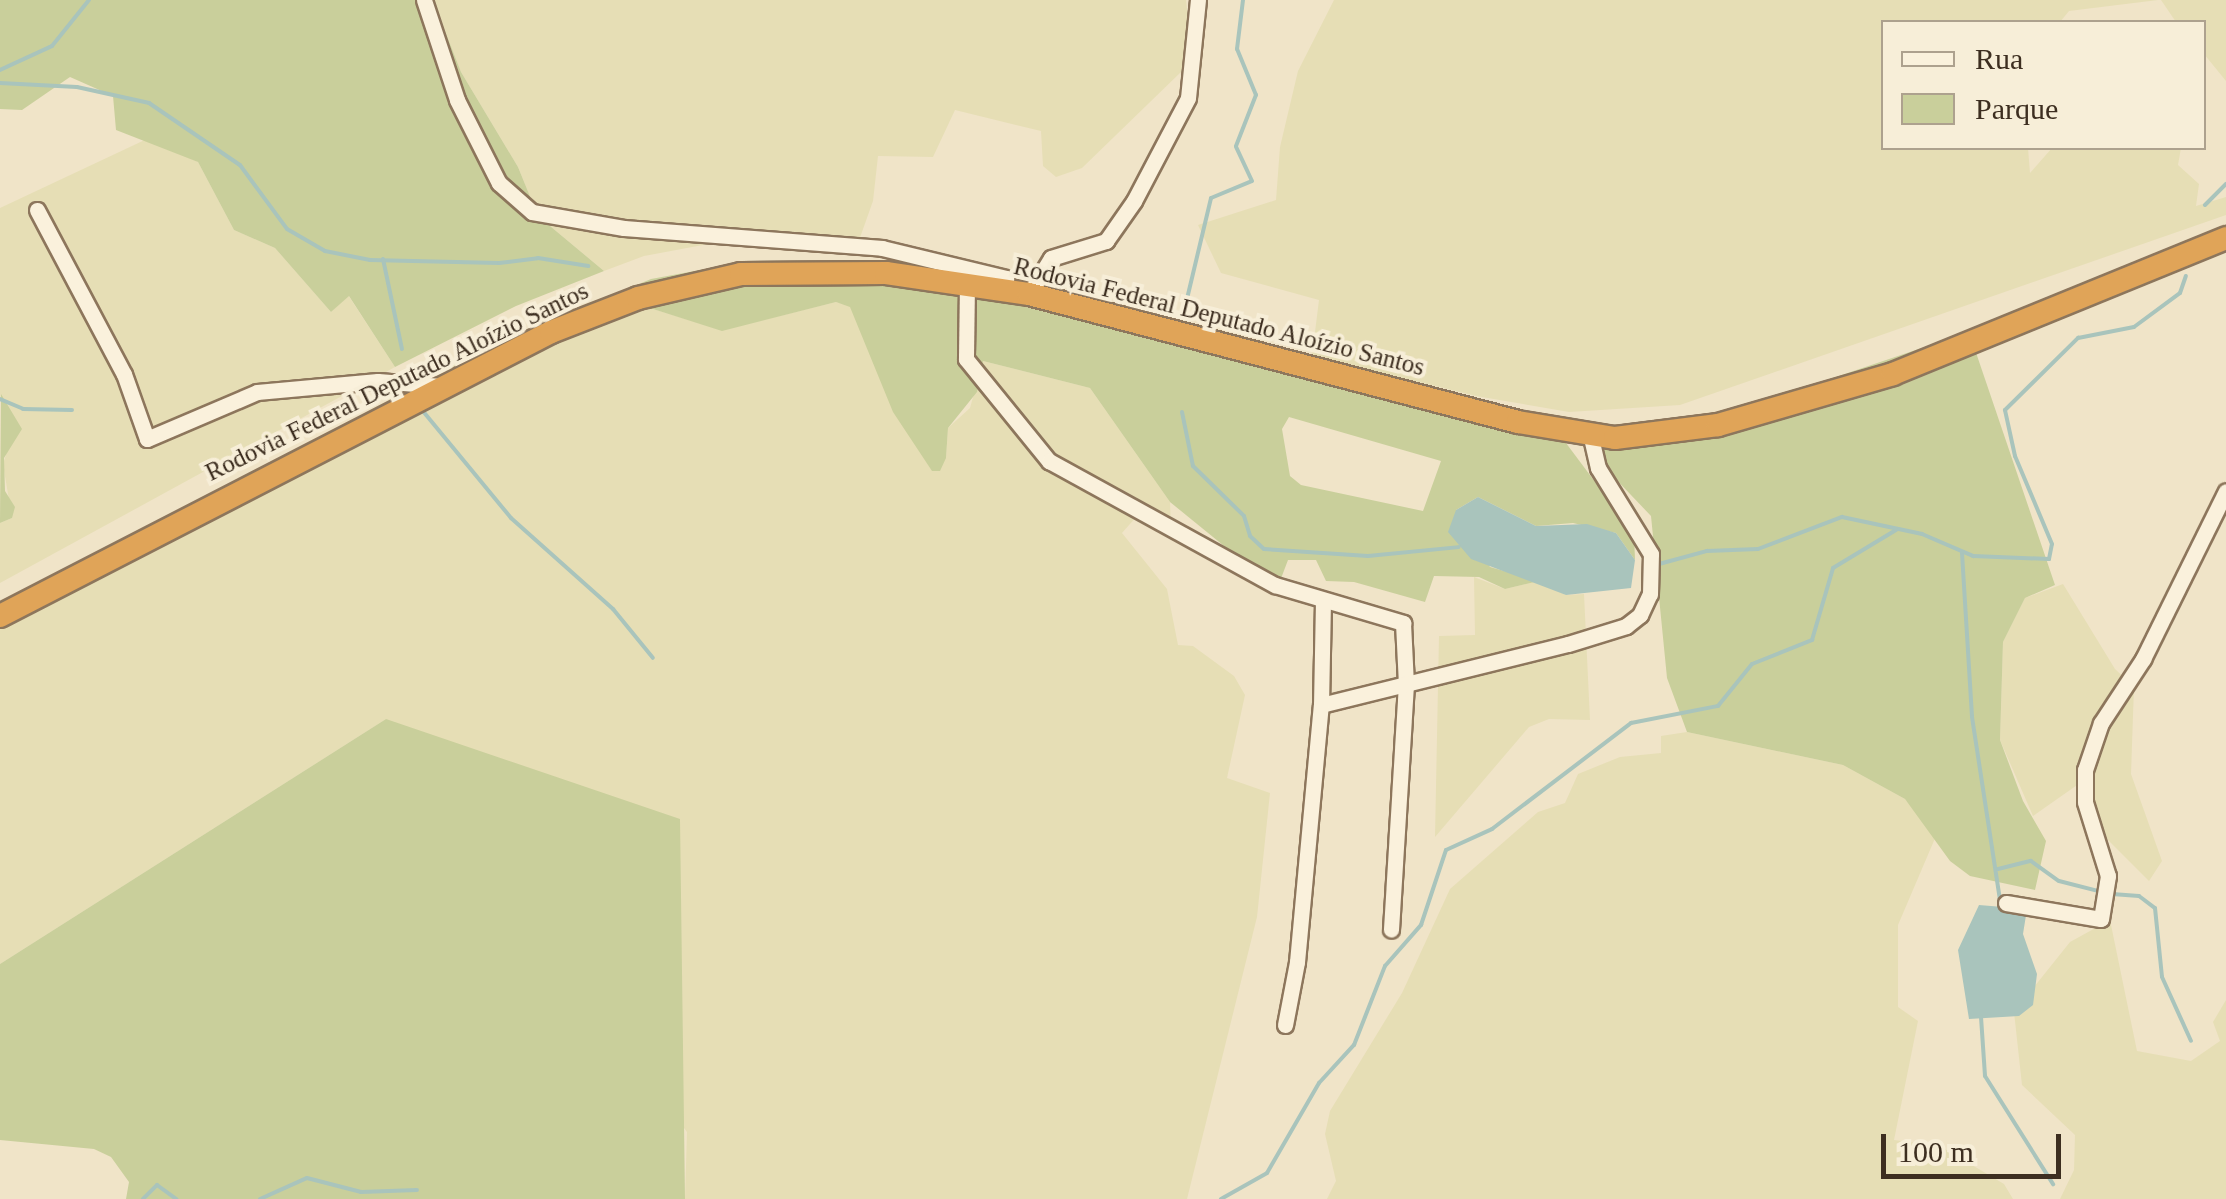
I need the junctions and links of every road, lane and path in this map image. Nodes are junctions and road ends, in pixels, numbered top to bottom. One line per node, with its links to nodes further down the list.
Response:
1 (424, 0): 5 (street)
2 (1198, 0): 5 (street)
3 (37, 210): 6 (street)
4 (2226, 238): 7 (highway, Rodovia Federal Deputado Aloízio Santos)
5 (994, 285): 6 (highway, Rodovia Federal Deputado Aloízio Santos); 7 (highway, Rodovia Federal Deputado Aloízio Santos); 9 (street)
6 (441, 386): 10 (highway, Rodovia Federal Deputado Aloízio Santos)
7 (1590, 433): 11 (street)
8 (2226, 491): 13 (street)
9 (1323, 600): 11 (street); 12 (street)
10 (0, 616)
11 (1406, 684): 12 (street); 14 (street)
12 (1321, 705): 15 (street)
13 (2006, 902)
14 (1390, 930)
15 (1285, 1025)

